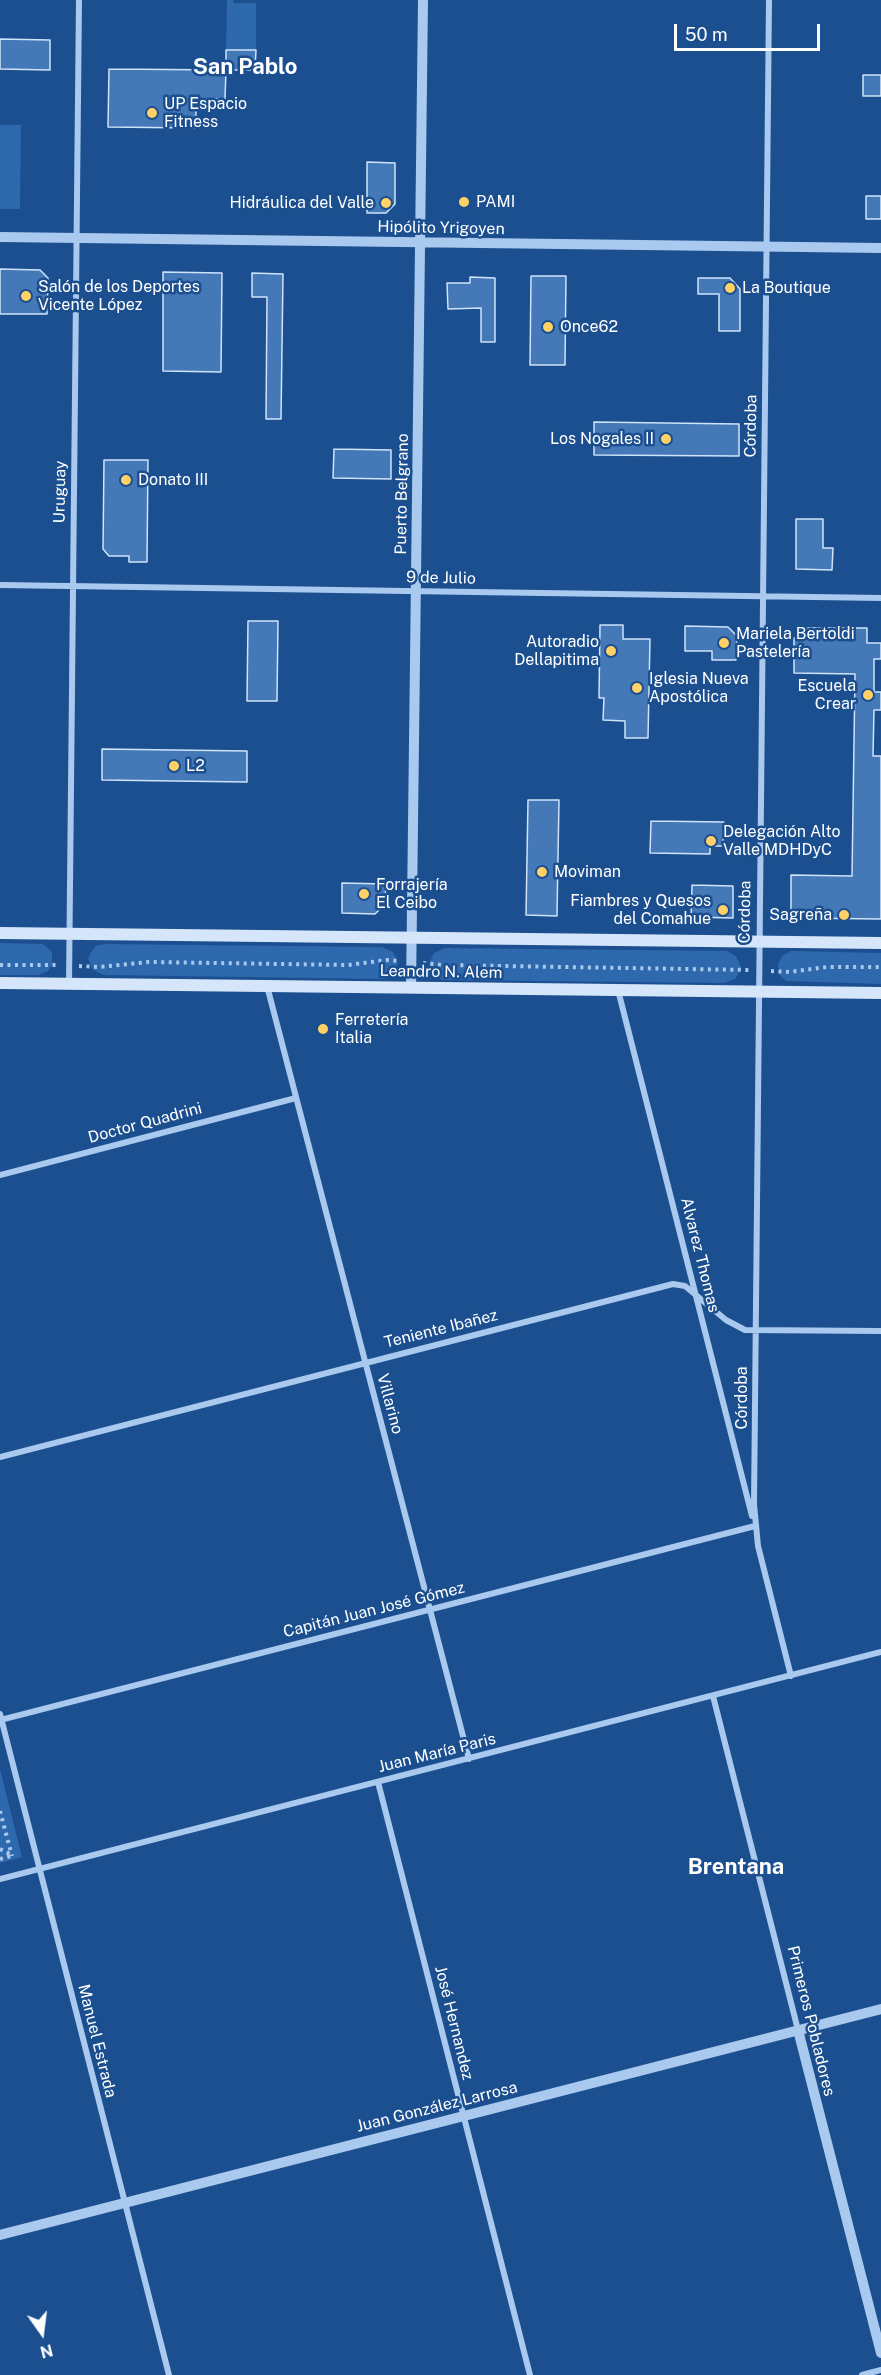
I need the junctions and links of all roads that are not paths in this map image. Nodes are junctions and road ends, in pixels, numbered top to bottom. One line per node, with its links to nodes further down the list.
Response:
1 (79, 0): 5 (street, Uruguay)
2 (423, 0): 6 (street, Puerto Belgrano)
3 (769, 0): 7 (street, Córdoba)
4 (0, 237): 5 (street, Hipólito Yrigoyen)
5 (76, 238): 6 (street, Hipólito Yrigoyen); 10 (street, Uruguay)
6 (420, 242): 7 (street, Hipólito Yrigoyen); 11 (street, Puerto Belgrano)
7 (766, 247): 8 (street, Hipólito Yrigoyen); 12 (street, Córdoba)
8 (881, 248)
9 (0, 585): 10 (street, 9 de Julio)
10 (73, 586): 11 (street, 9 de Julio); 15 (street, Uruguay)
11 (416, 591): 12 (street, 9 de Julio); 16 (street, Puerto Belgrano)
12 (762, 596): 13 (street, 9 de Julio); 17 (street, Córdoba)
13 (881, 598)
14 (0, 933): 15 (main road, Leandro N. Alem)
15 (70, 934): 16 (main road, Leandro N. Alem); 20 (street, Uruguay)
16 (412, 938): 17 (main road, Leandro N. Alem); 22 (street, Puerto Belgrano)
17 (759, 941): 18 (main road, Leandro N. Alem); 24 (street, Córdoba)
18 (881, 943)
19 (0, 983): 20 (main road, Leandro N. Alem)
20 (69, 984): 21 (main road, Leandro N. Alem)
21 (267, 986): 22 (main road, Leandro N. Alem); 26 (street, Villarino)
22 (411, 988): 23 (main road, Leandro N. Alem)
23 (618, 990): 24 (main road, Leandro N. Alem); 28 (street, Alvarez Thomas)
24 (758, 992): 25 (main road, Leandro N. Alem); 29 (street, Córdoba)
25 (881, 993)
26 (296, 1098): 27 (street, Doctor Quadrini); 31 (street, Villarino)
27 (0, 1175)
28 (696, 1294): 29 (street, Teniente Ibañez); 31 (street, Teniente Ibañez); 33 (street, Alvarez Thomas)
29 (756, 1330): 30 (street, Teniente Ibañez); 33 (street, Córdoba)
30 (881, 1331)
31 (365, 1363): 32 (street, Teniente Ibañez); 34 (street, Villarino)
32 (0, 1457)
33 (755, 1527): 34 (street, Capitán Juan José Gómez); 36 (street, Córdoba)
34 (430, 1610): 38 (street, Capitán Juan José Gómez); 39 (street, Villarino)
35 (881, 1652): 36 (street, Juan María Paris)
36 (791, 1676): 37 (street, Juan María Paris)
37 (713, 1696): 39 (street, Juan María Paris); 44 (street, Primeros Pobladores)
38 (0, 1718): 41 (street, Manuel Estrada)
39 (469, 1759): 40 (street, Juan María Paris)
40 (378, 1782): 41 (street, Juan María Paris); 45 (street, José Hernandez)
41 (39, 1869): 42 (street, Juan María Paris); 46 (street, Manuel Estrada)
42 (0, 1879)
43 (881, 2009): 44 (street, Juan González Larrosa)
44 (798, 2030): 45 (street, Juan González Larrosa); 48 (street, Primeros Pobladores)
45 (464, 2116): 46 (street, Juan González Larrosa); 51 (street, José Hernandez)
46 (125, 2203): 47 (street, Juan González Larrosa); 50 (street, Manuel Estrada)
47 (0, 2235)
48 (881, 2354)
49 (881, 2370): 52 (street)
50 (169, 2375)
51 (530, 2375)
52 (862, 2375)

